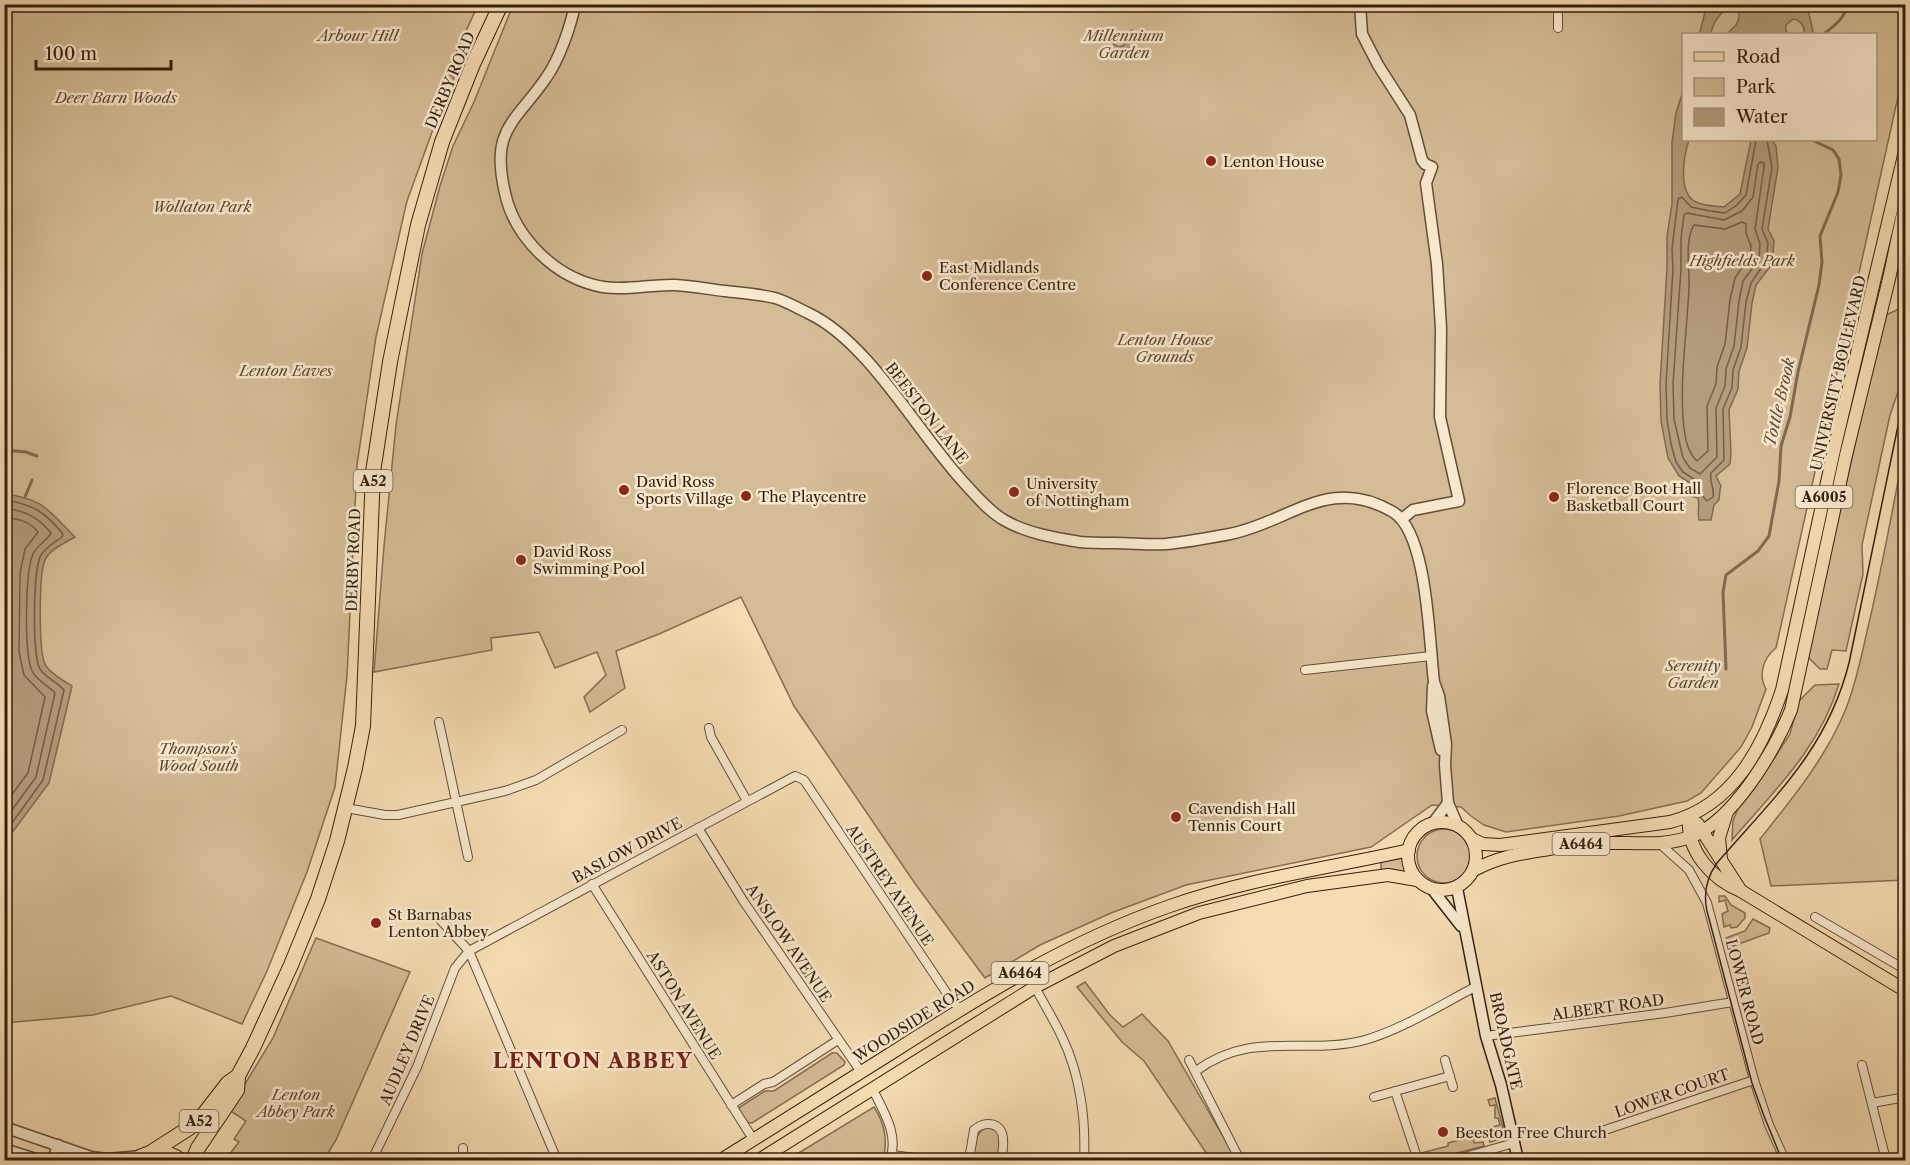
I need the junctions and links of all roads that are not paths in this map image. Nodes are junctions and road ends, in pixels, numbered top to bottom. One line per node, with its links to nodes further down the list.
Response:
1 (501, 4): 22 (highway, DERBY ROAD / A52)
2 (575, 4): 8 (street, BEESTON LANE)
3 (1360, 4): 8 (street)
4 (1558, 15): 5 (street)
5 (1558, 28)
6 (1905, 147): 24 (main road, UNIVERSITY BOULEVARD / A6005)
7 (1905, 199): 23 (main road, UNIVERSITY BOULEVARD / A6005)
8 (1402, 519): 9 (street)
9 (1431, 656): 10 (street); 11 (street)
10 (1305, 670)
11 (1433, 686): 17 (street); 17 (street)
12 (439, 723): 20 (street)
13 (709, 728): 19 (street)
14 (622, 730): 15 (street)
15 (600, 743): 16 (street); 20 (street)
16 (606, 752)
17 (1445, 765): 21 (street)
18 (798, 776): 19 (street, BASLOW DRIVE); 50 (street, AUSTREY AVENUE)
19 (747, 801): 27 (street, BASLOW DRIVE)
20 (456, 802): 22 (street); 32 (street)
21 (1448, 803): 25 (street); 26 (street)
22 (346, 808): 58 (highway, DERBY ROAD / A52)
23 (1728, 810): 28 (main road, UNIVERSITY BOULEVARD / A6005); 33 (main road, A6005)
24 (1689, 817): 28 (main road); 29 (main road, UNIVERSITY BOULEVARD / A6464)
25 (1433, 823): 26 (main road); 31 (main road)
26 (1458, 826): 29 (main road)
27 (698, 828): 36 (street, BASLOW DRIVE); 52 (street, ANSLOW AVENUE)
28 (1696, 834): 30 (main road, UNIVERSITY BOULEVARD / A6464); 33 (main road); 39 (main road)
29 (1472, 839): 34 (main road)
30 (1659, 843): 34 (main road, UNIVERSITY BOULEVARD / A6464); 49 (street, LOWER ROAD)
31 (1408, 850): 35 (main road); 44 (main road, WOODSIDE ROAD / A6464)
32 (468, 857)
33 (1721, 861): 39 (main road)
34 (1474, 870): 37 (main road)
35 (1417, 880): 38 (main road); 47 (main road, A6464)
36 (592, 884): 43 (street, BASLOW DRIVE); 67 (street, ASTON AVENUE)
37 (1457, 888): 38 (main road); 42 (street, BROADGATE)
38 (1432, 890): 42 (street)
39 (1741, 891): 48 (main road)
40 (436, 915): 43 (street)
41 (1815, 917): 45 (street)
42 (1463, 929): 46 (street, BROADGATE)
43 (469, 951): 82 (street, AUDLEY DRIVE); 84 (street)
44 (1025, 970): 47 (main road); 50 (main road, WOODSIDE ROAD / A6464)
45 (1905, 970)
46 (1477, 986): 51 (street, BROADGATE); 56 (street)
47 (1035, 987): 62 (main road, A6464); 89 (street)
48 (1905, 991)
49 (1733, 1002): 51 (street, ALBERT ROAD); 60 (street, LOWER ROAD)
50 (960, 1009): 57 (main road, WOODSIDE ROAD / A6464)
51 (1486, 1036): 71 (street, BROADGATE)
52 (838, 1040): 57 (street, ANSLOW AVENUE); 67 (street, WOODSIDE ROAD)
53 (1189, 1060): 56 (street)
54 (1445, 1060): 59 (street)
55 (1862, 1065): 66 (street)
56 (1196, 1071): 90 (street)
57 (861, 1072): 62 (main road); 70 (main road, WOODSIDE ROAD / A6464)
58 (238, 1076): 75 (highway, DERBY ROAD / A52); 81 (highway, DERBY ROAD / A52)
59 (1450, 1076): 61 (street); 63 (street)
60 (1754, 1080): 69 (street, LOWER COURT); 94 (street, LOWER ROAD)
61 (1453, 1087)
62 (873, 1090): 76 (street); 77 (main road, A6464)
63 (1395, 1091): 64 (street); 91 (street)
64 (1374, 1097)
65 (1905, 1097): 66 (street)
66 (1872, 1102): 95 (street)
67 (731, 1105): 70 (street, ASTON AVENUE)
68 (4, 1127): 72 (street)
69 (1599, 1132)
70 (753, 1139): 85 (main road, WOODSIDE ROAD / A6464)
71 (1514, 1143): 92 (street); 93 (street, BROADGATE)
72 (58, 1145): 75 (street); 79 (street)
73 (4, 1149): 78 (street)
74 (463, 1149): 83 (street)
75 (142, 1156): 80 (highway)
76 (891, 1158): 86 (street)
77 (763, 1159)
78 (39, 1161)
79 (53, 1161)
80 (180, 1161)
81 (193, 1161)
82 (372, 1161)
83 (463, 1161)
84 (557, 1161)
85 (721, 1161)
86 (931, 1161)
87 (969, 1161): 88 (street)
88 (1001, 1161)
89 (1084, 1161)
90 (1240, 1161)
91 (1418, 1161)
92 (1454, 1161)
93 (1518, 1161)
94 (1785, 1161)
95 (1886, 1161)

